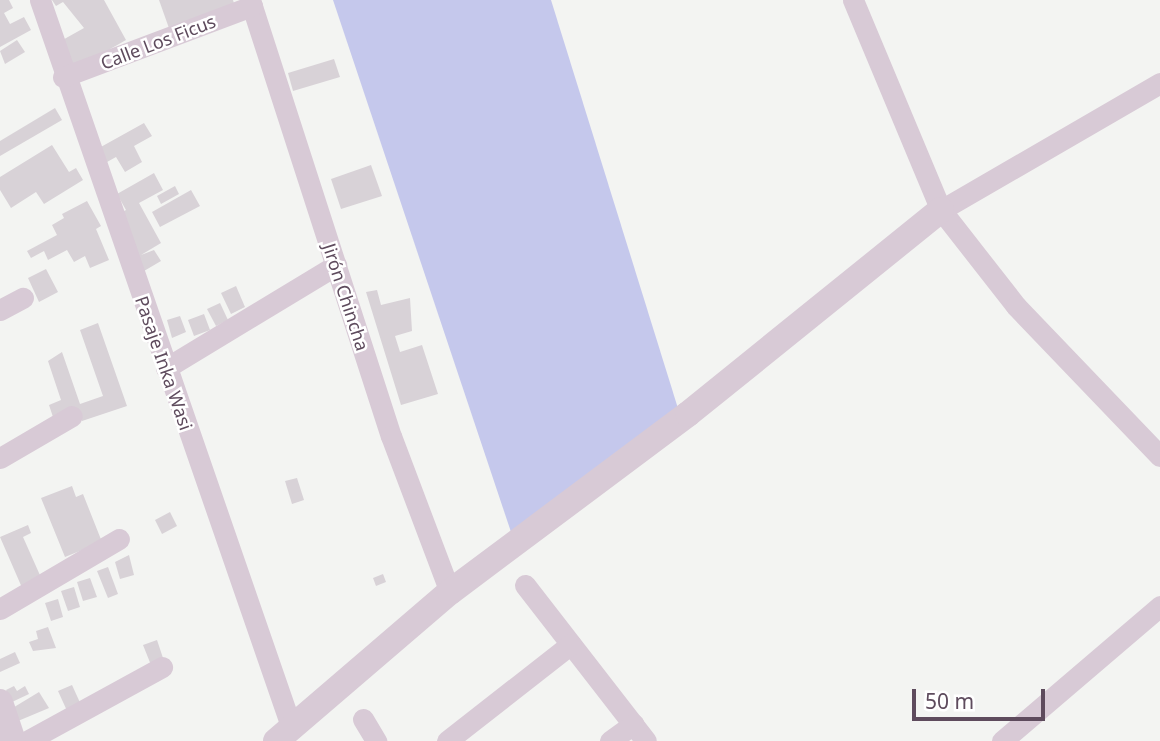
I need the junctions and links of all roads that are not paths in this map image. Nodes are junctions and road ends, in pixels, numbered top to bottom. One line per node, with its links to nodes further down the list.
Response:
1 (40, 0): 4 (street, Pasaje Inka Wasi)
2 (853, 0): 6 (street)
3 (251, 3): 4 (street, Calle Los Ficus); 7 (street, Jirón Chincha)
4 (63, 77): 10 (street, Pasaje Inka Wasi)
5 (1160, 83): 6 (street)
6 (941, 210): 12 (street); 16 (street)
7 (336, 265): 10 (street); 16 (street, Jirón Chincha)
8 (23, 298): 9 (street)
9 (0, 310)
10 (166, 368): 24 (street, Pasaje Inka Wasi)
11 (72, 416): 13 (street)
12 (1160, 456)
13 (0, 458)
14 (119, 539): 18 (street)
15 (525, 585): 19 (street)
16 (450, 592): 24 (street)
17 (1160, 606): 31 (street)
18 (0, 610)
19 (571, 644): 23 (street); 28 (street)
20 (162, 667): 26 (street)
21 (0, 702): 25 (street)
22 (363, 719): 27 (street)
23 (633, 724): 29 (street); 30 (street)
24 (283, 734)
25 (13, 741)
26 (27, 741)
27 (376, 741)
28 (447, 741)
29 (610, 741)
30 (646, 741)
31 (1002, 741)

